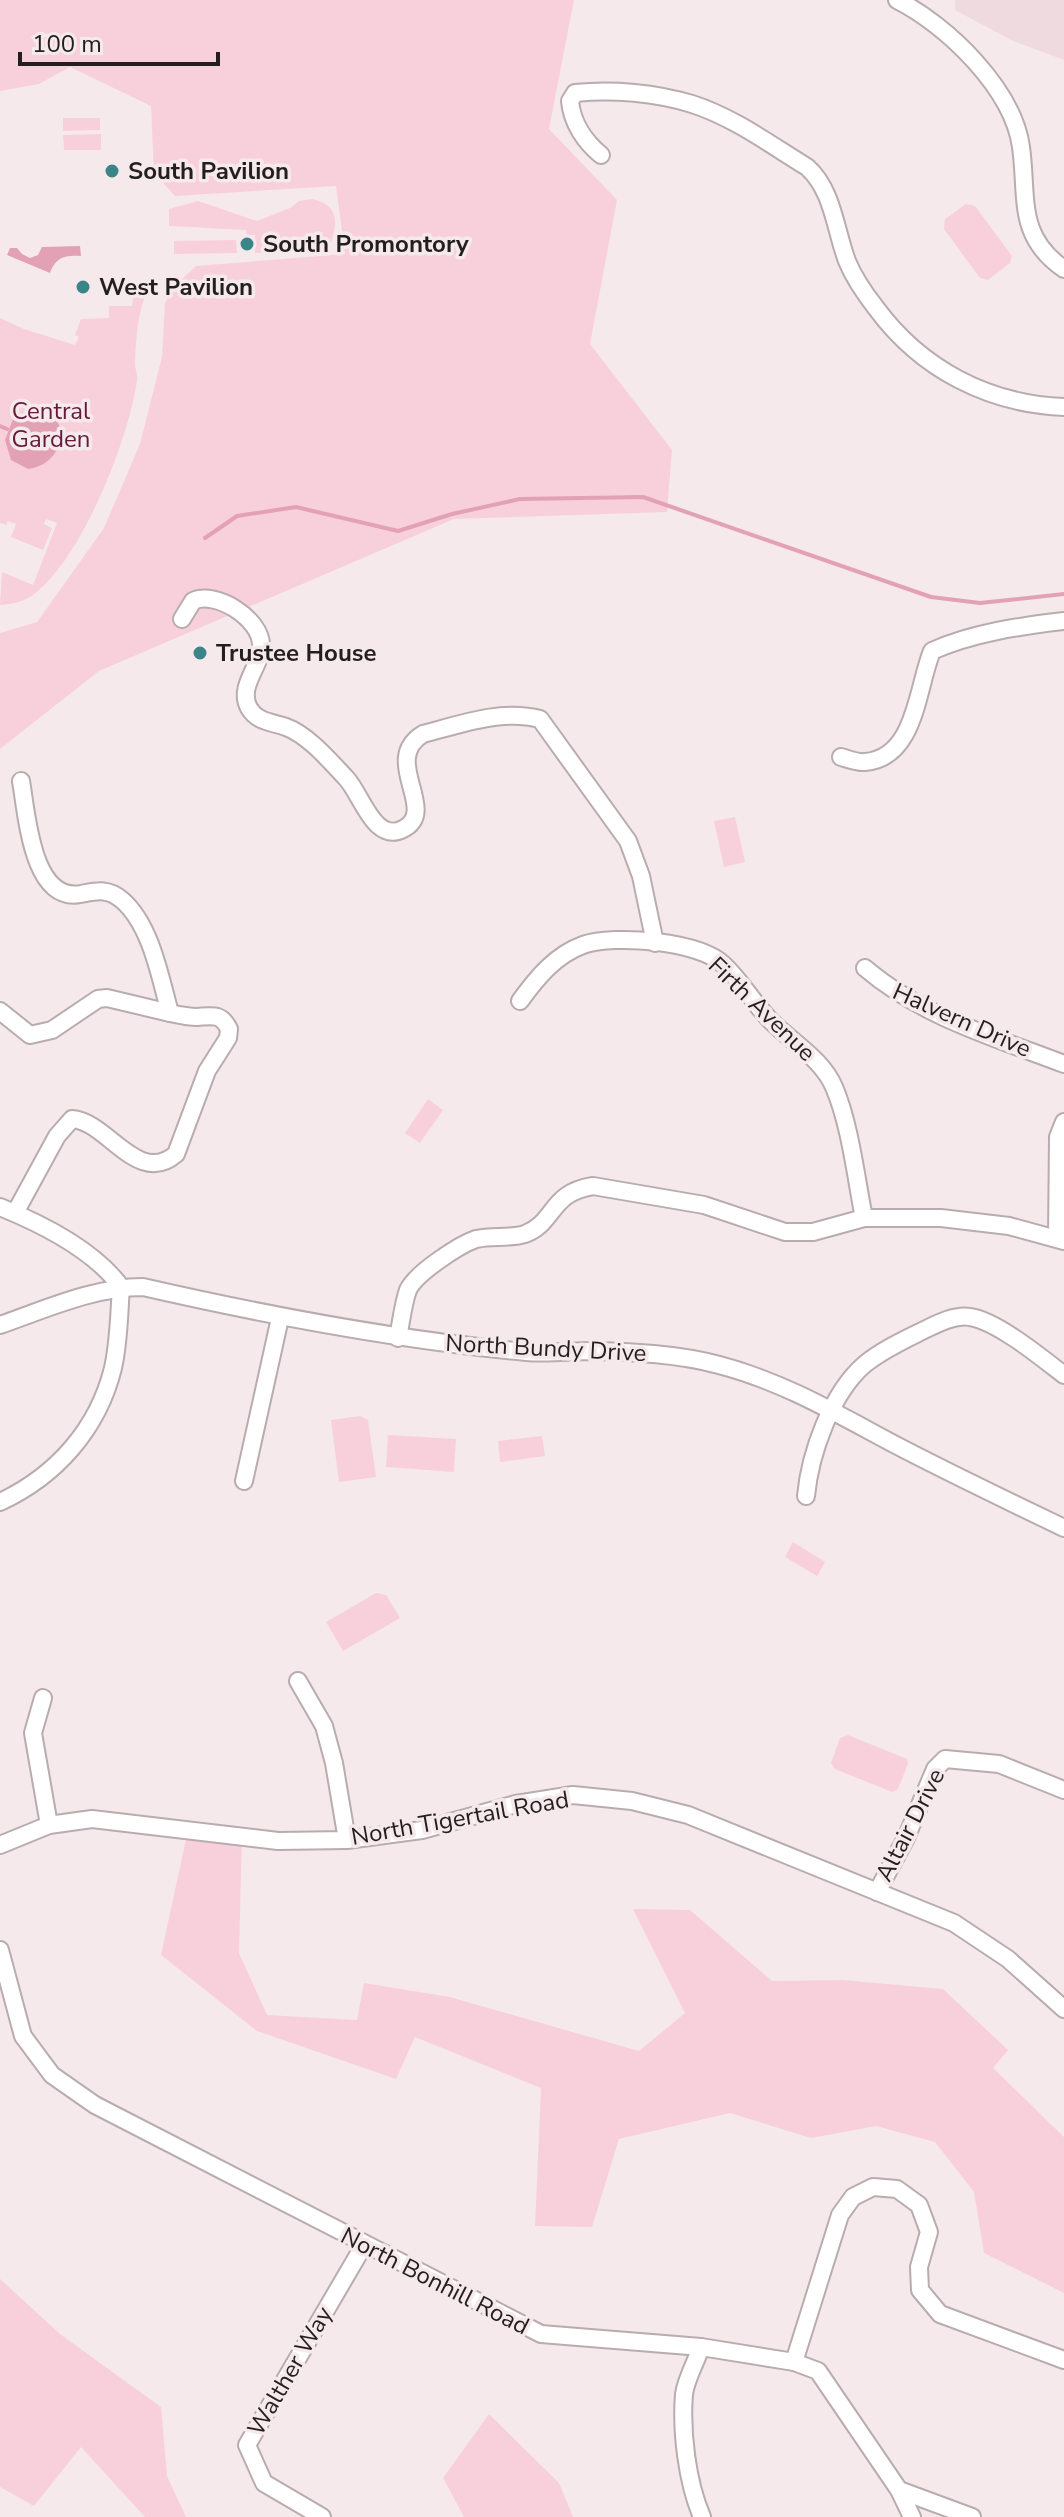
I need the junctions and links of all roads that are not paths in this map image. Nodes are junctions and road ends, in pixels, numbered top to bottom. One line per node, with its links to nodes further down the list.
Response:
1 (897, 0): 3 (street)
2 (601, 155): 4 (street)
3 (1064, 269)
4 (1064, 407)
5 (182, 619): 9 (street)
6 (1064, 621): 7 (street)
7 (841, 757)
8 (21, 781): 13 (street)
9 (655, 943): 11 (street, Firth Avenue); 17 (street, Firth Avenue)
10 (865, 968): 14 (street, Halvern Drive)
11 (520, 1001)
12 (0, 1011): 13 (street)
13 (170, 1013): 16 (street)
14 (1064, 1064)
15 (1064, 1122): 18 (street)
16 (7, 1210): 19 (street)
17 (864, 1218): 18 (street); 22 (street)
18 (1061, 1239)
19 (121, 1287): 20 (street, North Bundy Drive); 21 (street, North Bundy Drive); 27 (street)
20 (280, 1318): 22 (street, North Bundy Drive); 25 (street)
21 (0, 1325)
22 (398, 1338): 24 (street, North Bundy Drive)
23 (1064, 1375): 24 (street)
24 (833, 1410): 26 (street); 28 (street, North Bundy Drive)
25 (244, 1481)
26 (806, 1496)
27 (0, 1502)
28 (1064, 1528)
29 (298, 1681): 33 (street)
30 (43, 1698): 32 (street)
31 (1064, 1790): 35 (street, Altair Drive)
32 (49, 1825): 33 (street, North Tigertail Road); 34 (street, North Tigertail Road)
33 (347, 1840): 35 (street, North Tigertail Road)
34 (0, 1845)
35 (877, 1892): 37 (street, North Tigertail Road)
36 (0, 1950): 38 (street, North Bonhill Road)
37 (1062, 2003)
38 (364, 2245): 39 (street, North Bonhill Road); 43 (street, Walther Way)
39 (701, 2347): 41 (street, North Bonhill Road); 44 (street)
40 (1064, 2360): 41 (street)
41 (794, 2362): 42 (street, North Bonhill Road)
42 (899, 2490): 45 (street, North Bonhill Road); 46 (street)
43 (322, 2517)
44 (702, 2517)
45 (912, 2517)
46 (972, 2517)

